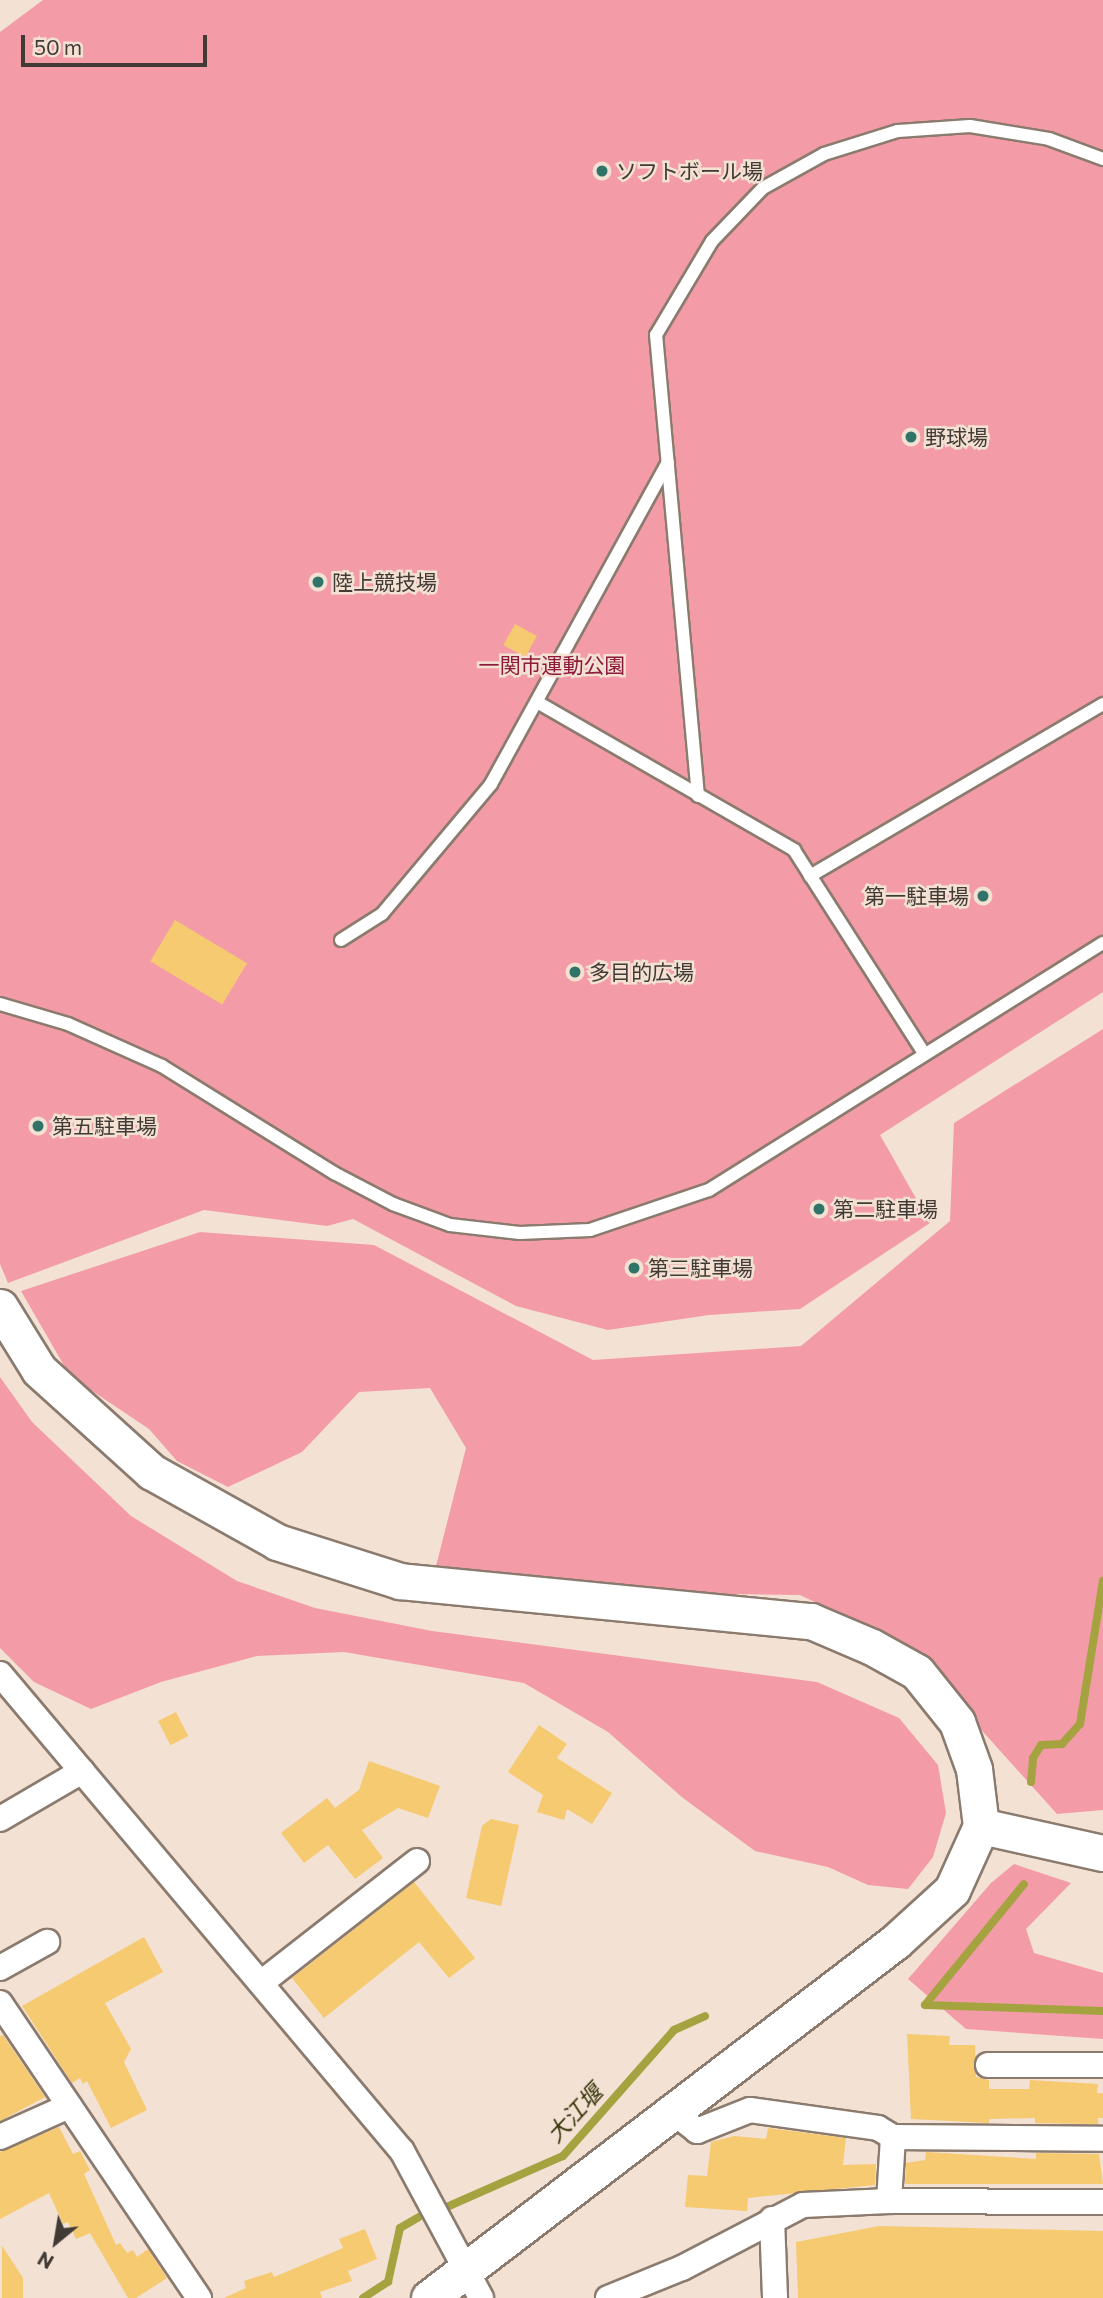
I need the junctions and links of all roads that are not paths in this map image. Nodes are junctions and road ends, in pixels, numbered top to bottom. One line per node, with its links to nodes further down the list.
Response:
1 (1103, 159): 2 (lane)
2 (668, 461): 3 (lane); 5 (lane)
3 (537, 702): 5 (lane); 7 (lane)
4 (1103, 704): 6 (lane)
5 (698, 796): 6 (lane)
6 (810, 876): 10 (lane)
7 (341, 940)
8 (1103, 943): 10 (lane)
9 (0, 1004): 10 (lane)
10 (925, 1053)
11 (0, 1307): 15 (street)
12 (0, 1674): 13 (street)
13 (82, 1771): 14 (street); 20 (street)
14 (0, 1819)
15 (981, 1826): 16 (street); 25 (street)
16 (1103, 1853)
17 (417, 1861): 20 (street)
18 (47, 1941): 19 (street)
19 (0, 1968)
20 (261, 1983): 32 (street)
21 (3, 2015): 24 (street)
22 (988, 2065): 23 (street)
23 (1103, 2065)
24 (69, 2106): 26 (street); 33 (street)
25 (673, 2112): 27 (street); 32 (street)
26 (0, 2137)
27 (893, 2137): 28 (street); 29 (street)
28 (1103, 2139)
29 (889, 2201): 30 (street); 31 (street)
30 (1103, 2202)
31 (772, 2219): 35 (street); 36 (street)
32 (474, 2284): 34 (street)
33 (199, 2298)
34 (429, 2298)
35 (608, 2298)
36 (775, 2298)

